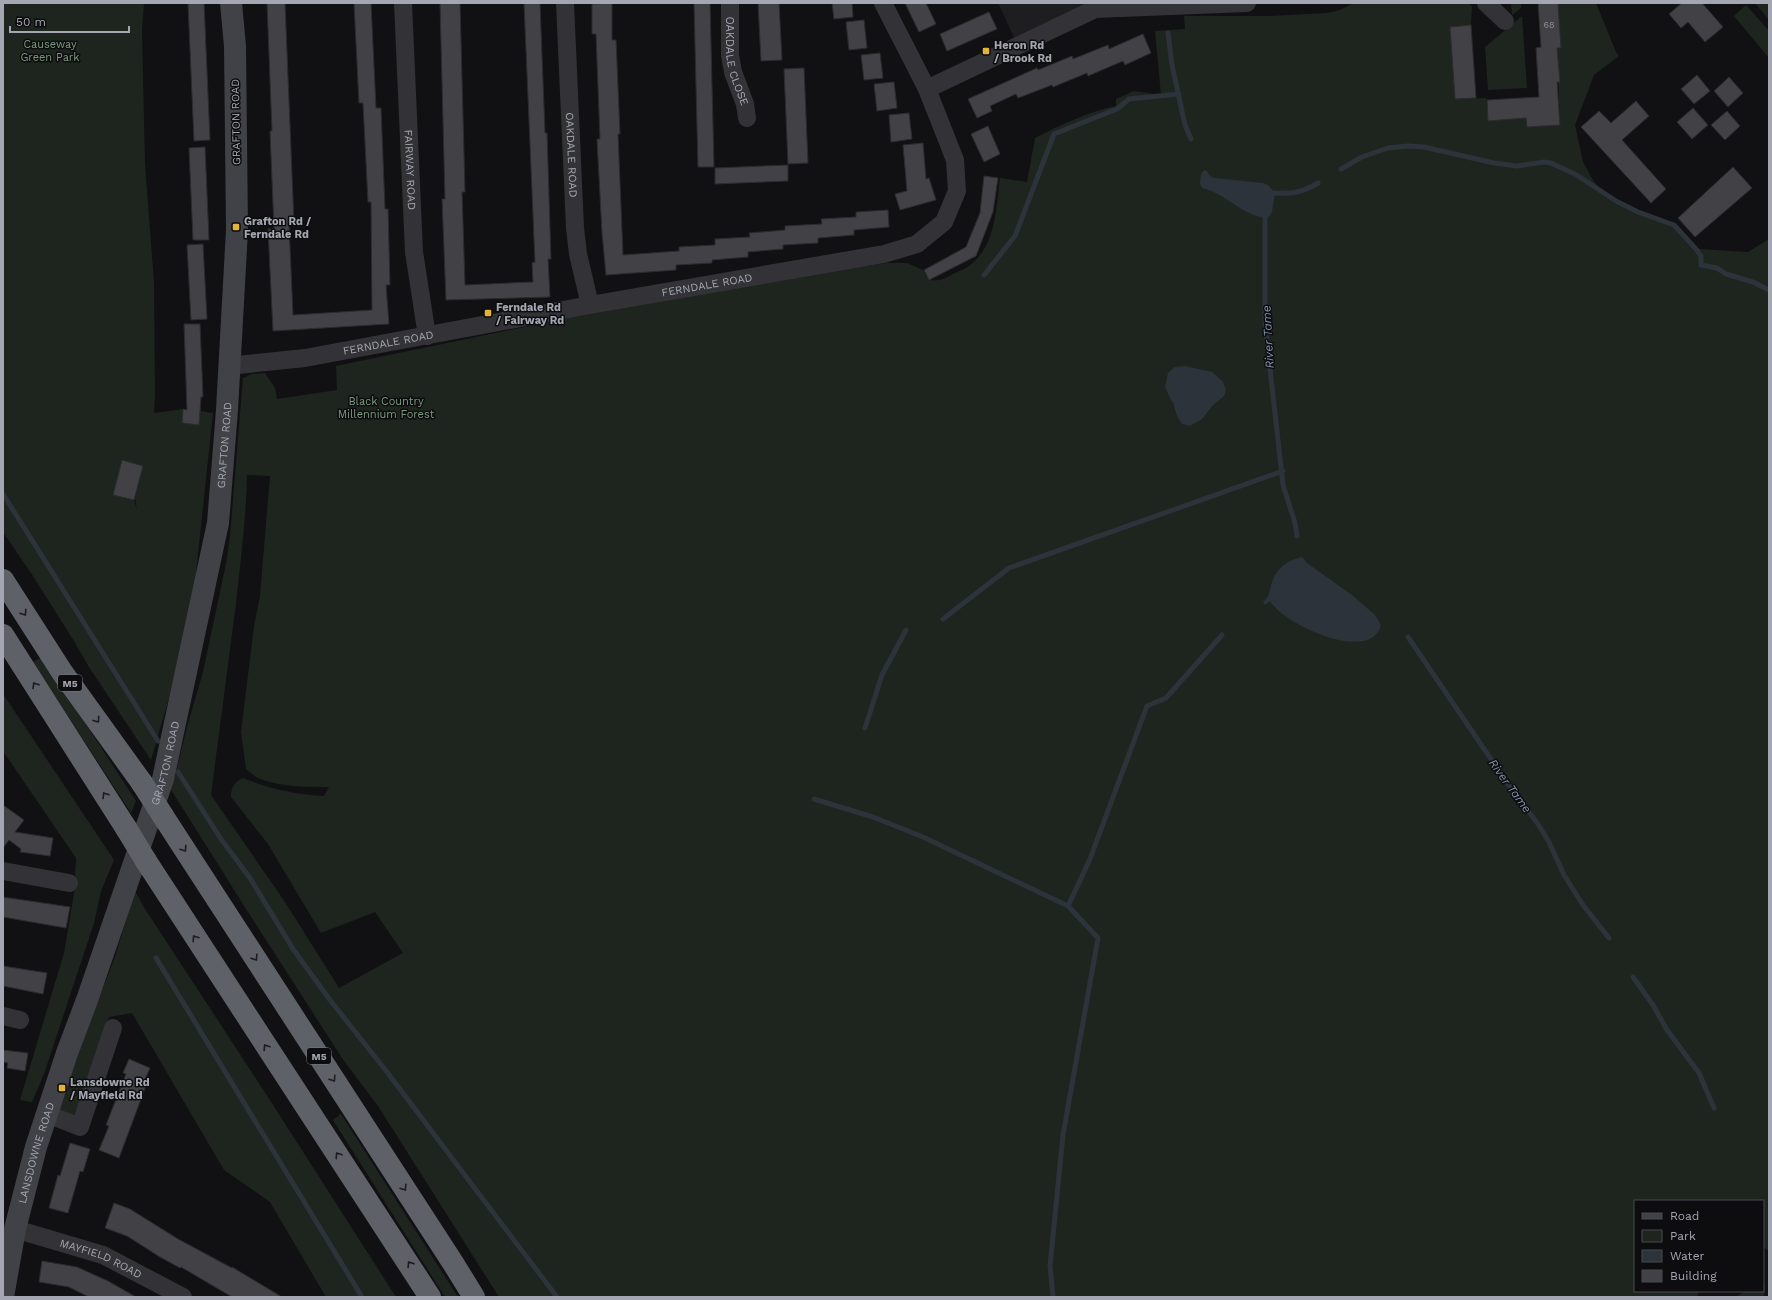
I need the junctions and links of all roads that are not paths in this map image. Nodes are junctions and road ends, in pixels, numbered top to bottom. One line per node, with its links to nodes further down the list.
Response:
1 (231, 3): 12 (street, GRAFTON ROAD)
2 (403, 3): 11 (street, FAIRWAY ROAD)
3 (565, 3): 10 (street, OAKDALE ROAD)
4 (730, 3): 9 (street, OAKDALE CLOSE)
5 (883, 3): 8 (street, FERNDALE ROAD)
6 (1247, 3): 7 (street)
7 (1095, 6): 8 (street)
8 (927, 89): 10 (street, FERNDALE ROAD)
9 (747, 118)
10 (590, 305): 11 (street, FERNDALE ROAD)
11 (427, 336): 12 (street, FERNDALE ROAD)
12 (228, 366): 16 (street, GRAFTON ROAD)
13 (3, 580): 26 (highway, M5, one-way to 26, bridge)
14 (3, 635): 25 (highway, M5, one-way to 14, bridge)
15 (3, 871): 17 (street)
16 (130, 876): 21 (street, LANSDOWNE ROAD)
17 (68, 882)
18 (3, 1016): 19 (street)
19 (20, 1020)
20 (113, 1028): 21 (street)
21 (47, 1114): 22 (street, LANSDOWNE ROAD)
22 (15, 1229): 23 (street, LANSDOWNE ROAD); 24 (street, MAYFIELD ROAD)
23 (3, 1297)
24 (183, 1297)
25 (430, 1297)
26 (474, 1297)

